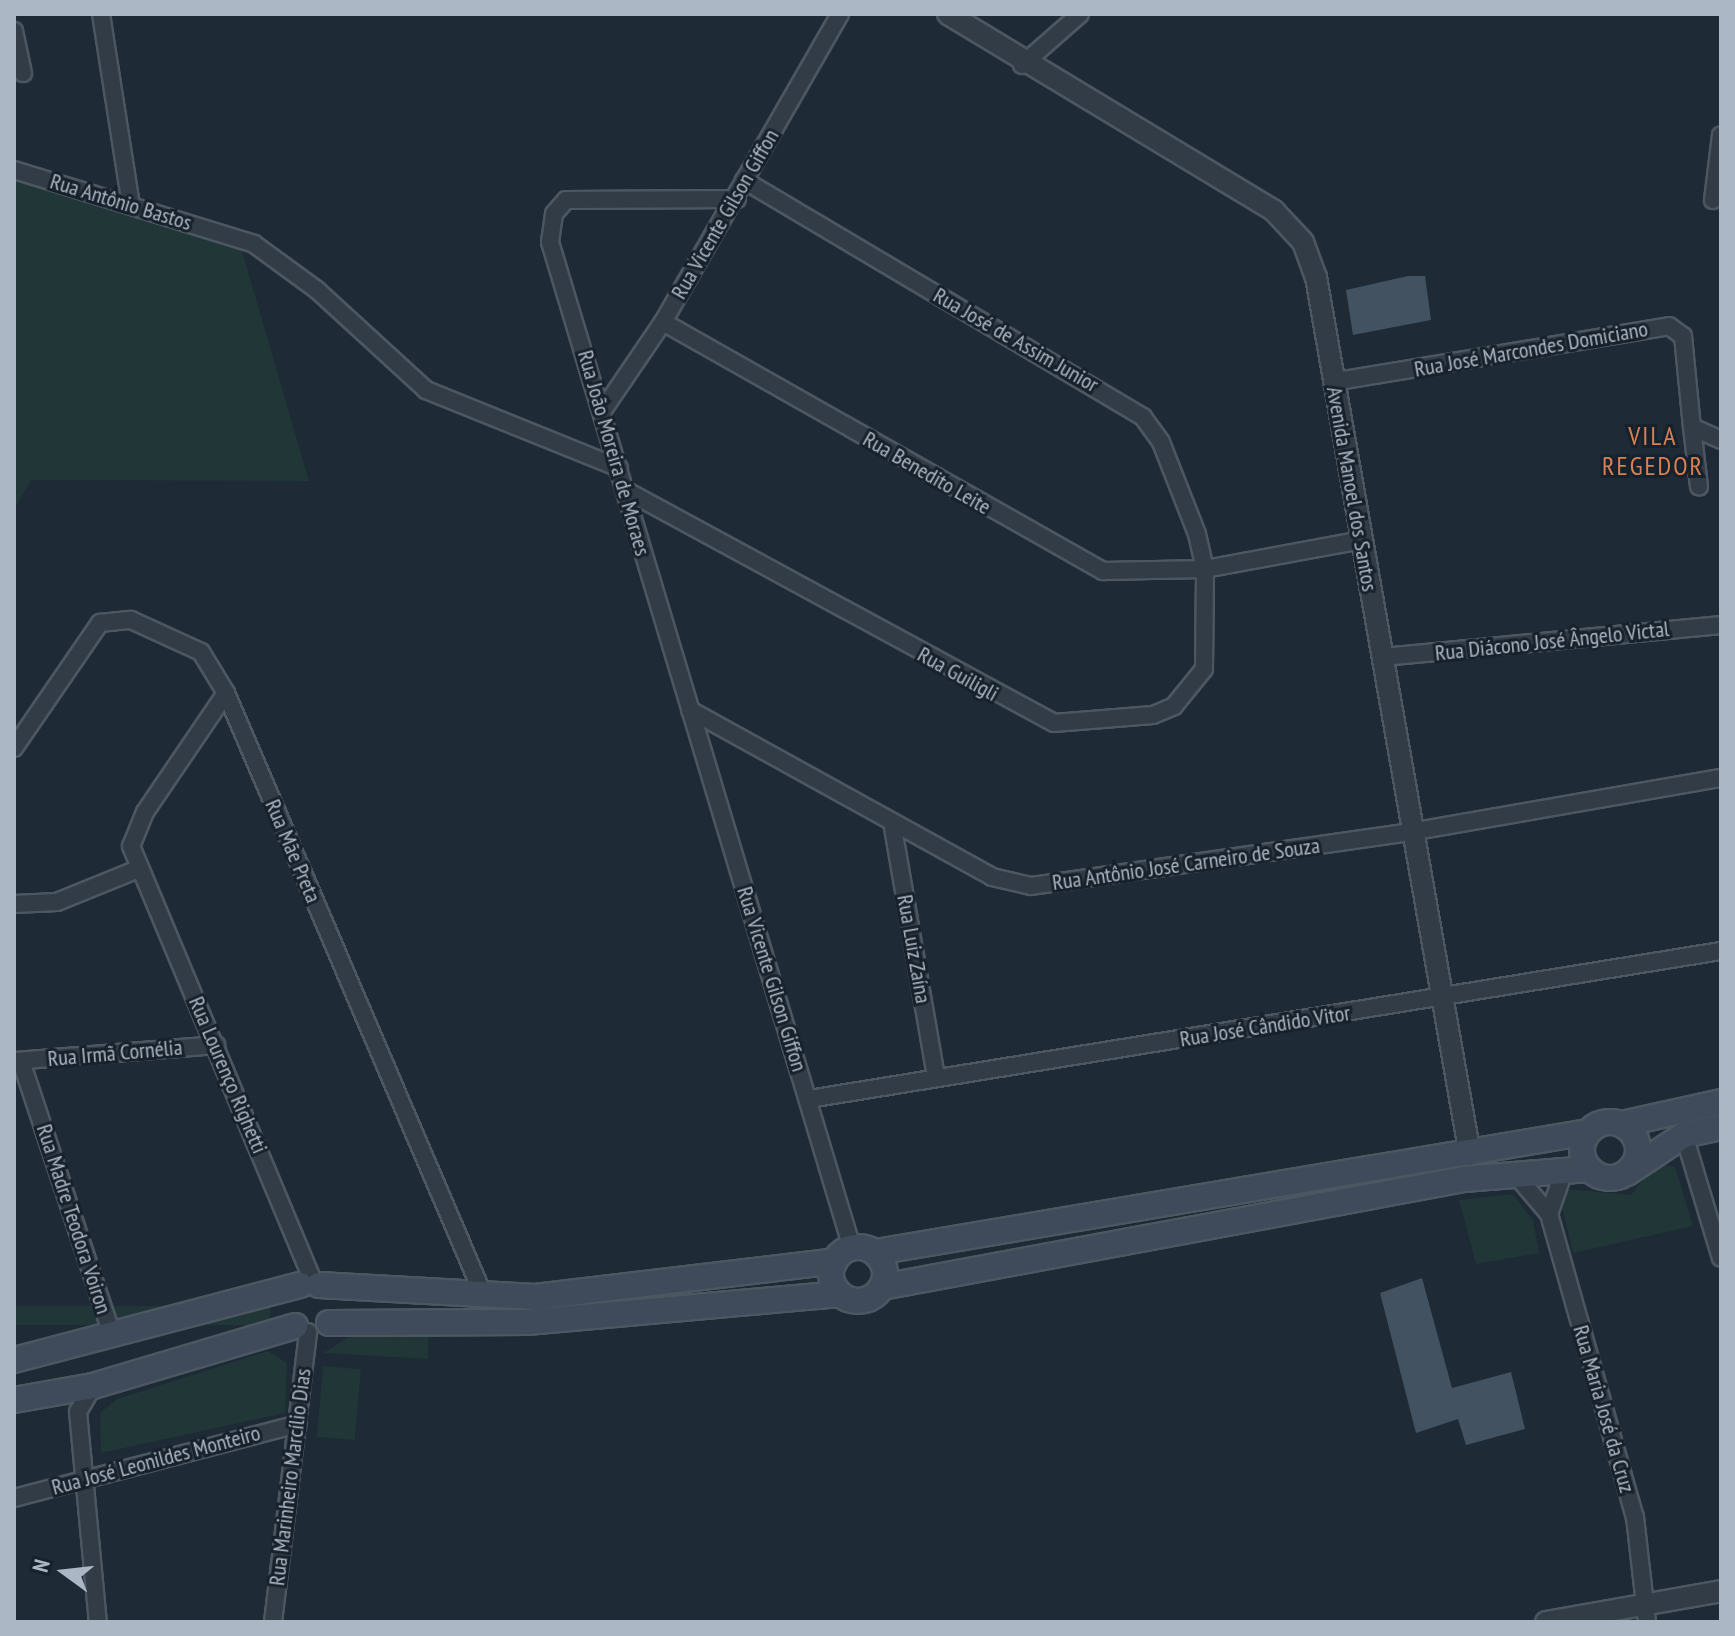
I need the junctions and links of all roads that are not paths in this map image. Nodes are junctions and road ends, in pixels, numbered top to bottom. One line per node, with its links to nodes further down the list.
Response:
1 (101, 14): 13 (street)
2 (840, 14): 10 (street, Rua Vicente Gilson Giffon)
3 (948, 14): 6 (street, Avenida Manoel dos Santos)
4 (1080, 14): 6 (street)
5 (14, 31): 7 (street)
6 (1022, 65): 15 (street, Avenida Manoel dos Santos)
7 (23, 73)
8 (1721, 135): 12 (street)
9 (14, 170): 13 (street, Rua Antônio Bastos)
10 (744, 180): 11 (street, Rua Vicente Gilson Giffon); 23 (street, Rua José de Assim Junior)
11 (737, 199): 14 (street, Rua Vicente Gilson Giffon); 16 (street, Rua João Moreira de Moraes)
12 (1713, 200)
13 (131, 205): 19 (street, Rua Antônio Bastos)
14 (663, 322): 16 (street, Rua Vicente Gilson Giffon); 23 (street, Rua Benedito Leite)
15 (1332, 382): 17 (street, Rua José Marcondes Domiciano); 22 (street, Avenida Manoel dos Santos)
16 (603, 410): 19 (street, Rua João Moreira de Moraes)
17 (1692, 427): 18 (street); 20 (street, Rua José Marcondes Domiciano)
18 (1721, 440)
19 (619, 468): 21 (street, Rua João Moreira de Moraes)
20 (1699, 487)
21 (625, 490): 23 (street, Rua Guiligli); 27 (street, Rua João Moreira de Moraes)
22 (1361, 540): 23 (street, Rua Benedito Leite); 25 (street, Avenida Manoel dos Santos)
23 (1205, 569)
24 (1721, 625): 25 (street, Rua Diácono José Ângelo Victal)
25 (1383, 657): 31 (street, Avenida Manoel dos Santos)
26 (226, 693): 28 (street, Rua Mãe Preta); 32 (street); 55 (street, Rua Mãe Preta)
27 (690, 710): 30 (street, Rua Antônio José Carneiro de Souza); 39 (street, Rua Vicente Gilson Giffon)
28 (14, 748)
29 (1721, 778): 31 (street, Rua Antônio José Carneiro de Souza)
30 (892, 822): 31 (street, Rua Antônio José Carneiro de Souza); 38 (street, Rua Luiz Zaína)
31 (1416, 831): 35 (street, Avenida Manoel dos Santos)
32 (136, 870): 33 (street); 36 (street, Rua Lourenço Righetti)
33 (14, 904)
34 (1721, 951): 35 (street, Rua José Cândido Vitor)
35 (1440, 999): 38 (street, Rua José Cândido Vitor); 45 (street, Avenida Manoel dos Santos)
36 (216, 1045): 37 (street, Rua Irmã Cornélia); 53 (street, Rua Lourenço Righetti)
37 (18, 1061): 58 (street, Rua Madre Teodora Voiron)
38 (936, 1076): 39 (street, Rua José Cândido Vitor)
39 (809, 1099): 51 (street, Rua Vicente Gilson Giffon)
40 (1721, 1102): 41 (main road)
41 (1622, 1124): 43 (main road); 49 (main road)
42 (1721, 1127): 44 (main road)
43 (1588, 1132): 45 (main road); 46 (main road)
44 (1684, 1135): 49 (main road); 52 (street)
45 (1470, 1155): 51 (main road)
46 (1589, 1169): 47 (main road); 49 (main road)
47 (1564, 1171): 48 (main road); 50 (street)
48 (1512, 1172): 50 (street, Rua Maria José da Cruz); 54 (main road)
49 (1621, 1176)
50 (1549, 1214): 66 (street, Rua Maria José da Cruz)
51 (854, 1254): 54 (main road); 55 (main road); 56 (main road)
52 (1721, 1258)
53 (311, 1284): 55 (main road); 57 (main road); 57 (main road); 58 (main road)
54 (882, 1287): 56 (main road)
55 (483, 1294)
56 (840, 1294): 57 (main road)
57 (311, 1327): 60 (main road); 62 (street, Rua Marinheiro Marcílio Dias)
58 (111, 1332): 59 (main road)
59 (14, 1360)
60 (93, 1386): 61 (main road); 63 (street)
61 (14, 1400)
62 (298, 1424): 63 (street, Rua José Leonildes Monteiro); 68 (street, Rua Marinheiro Marcílio Dias)
63 (88, 1476): 64 (street, Rua José Leonildes Monteiro); 67 (street)
64 (14, 1498)
65 (1721, 1591): 66 (street)
66 (1647, 1614): 69 (street)
67 (98, 1622)
68 (273, 1622)
69 (1546, 1622)

